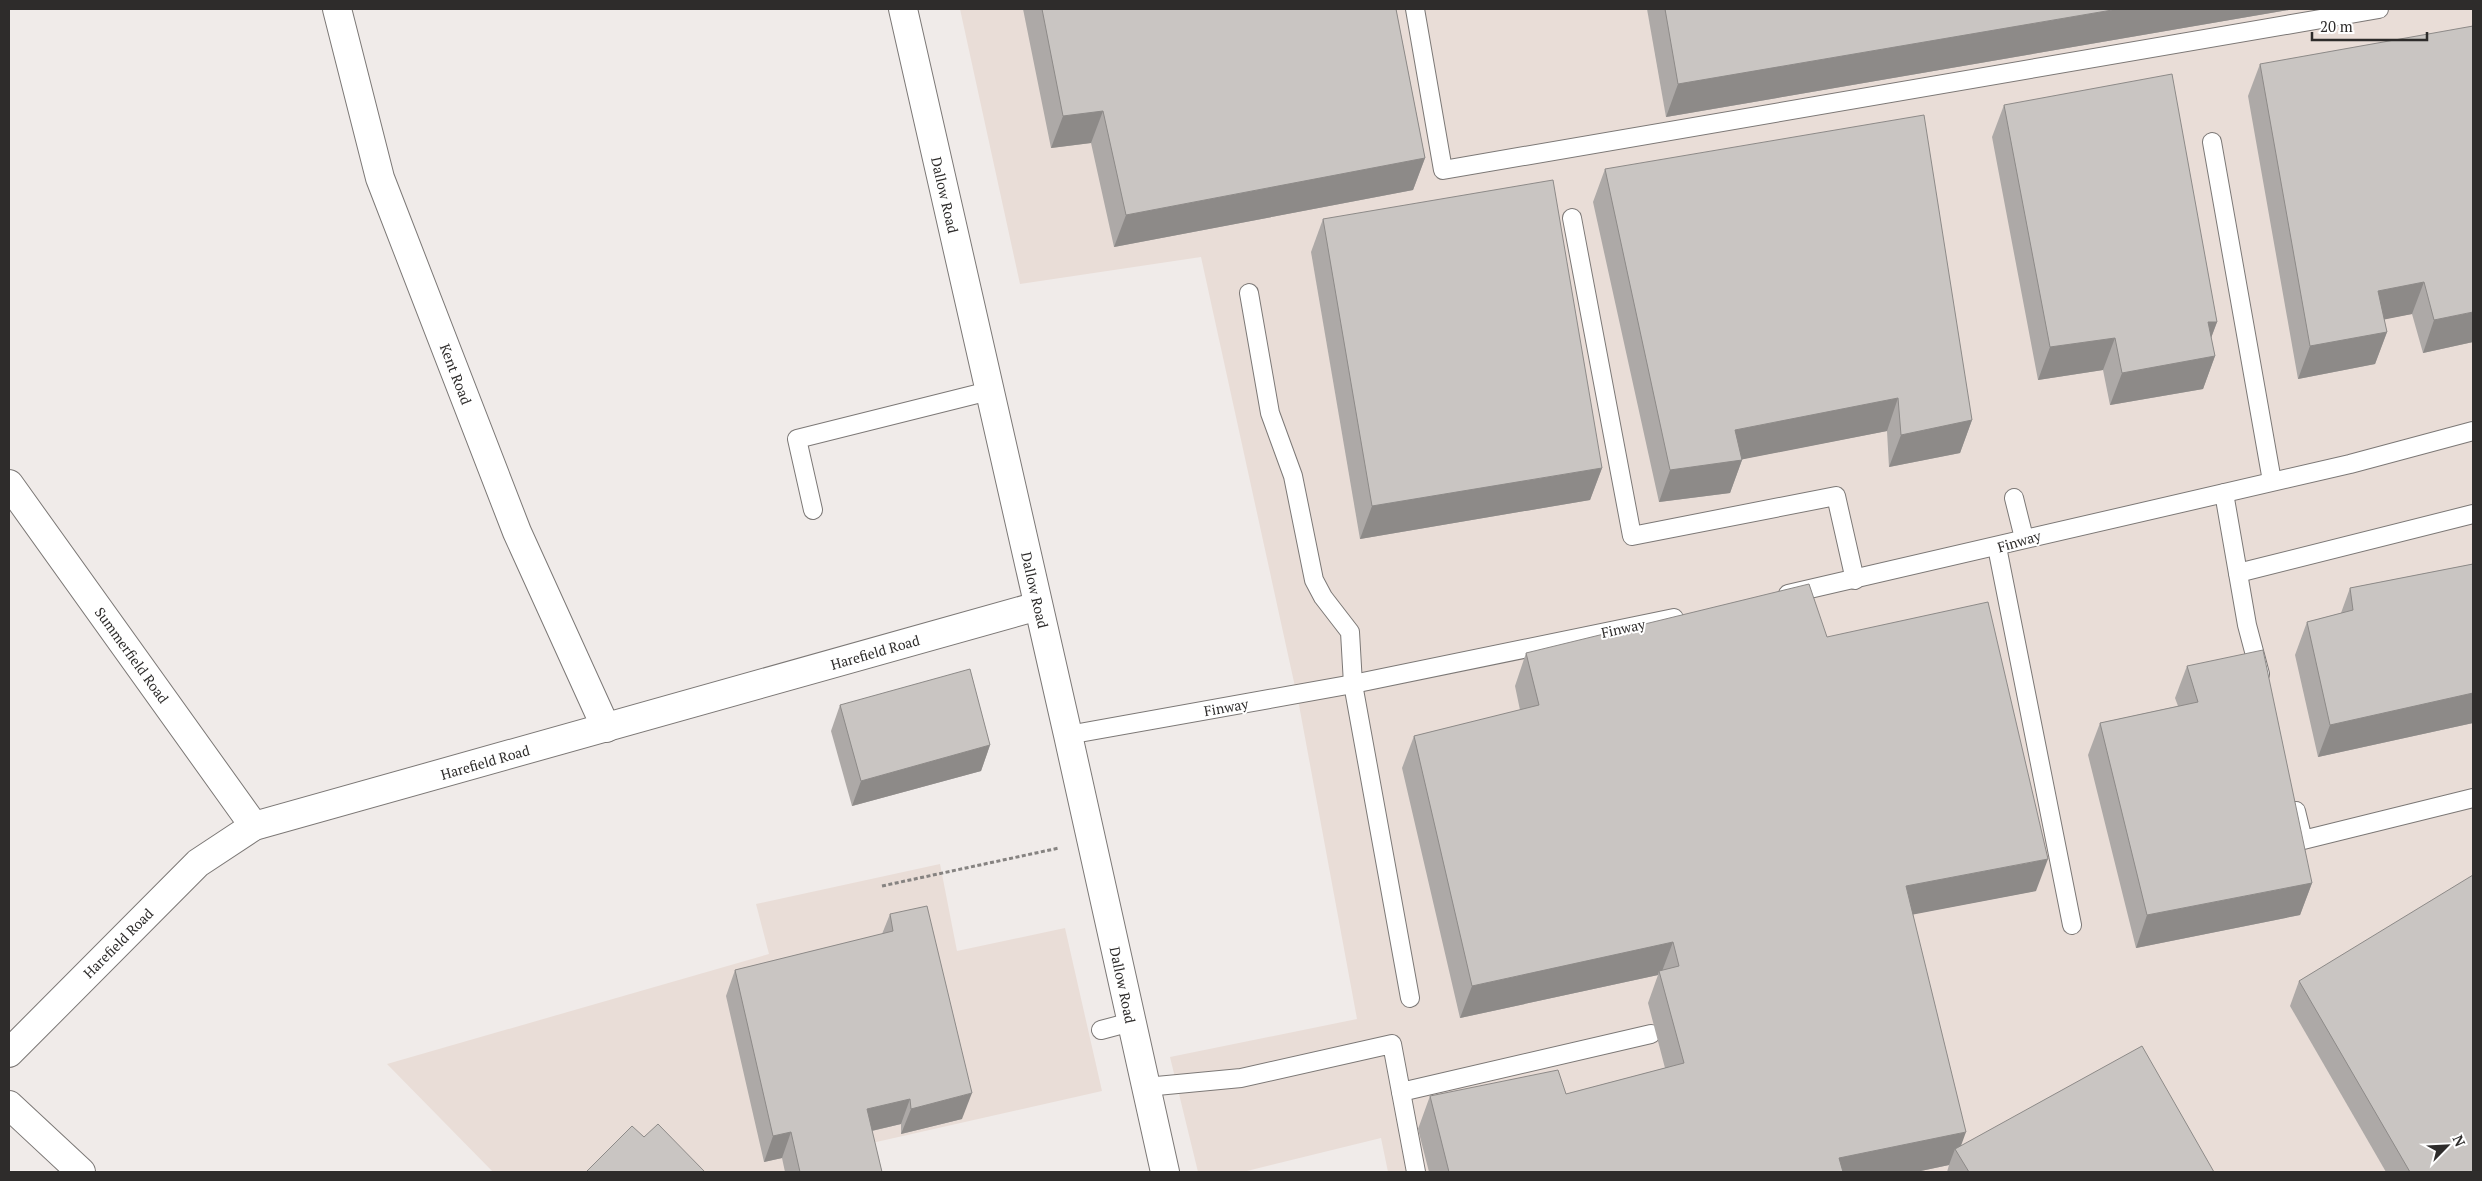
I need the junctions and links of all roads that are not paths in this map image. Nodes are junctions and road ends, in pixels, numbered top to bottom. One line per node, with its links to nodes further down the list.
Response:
1 (337, 9): 25 (street, Kent Road)
2 (902, 9): 8 (street, Dallow Road)
3 (1415, 9): 4 (lane)
4 (2379, 9)
5 (2212, 142): 10 (lane)
6 (1572, 218): 19 (lane)
7 (1249, 293): 23 (lane)
8 (989, 391): 14 (lane); 21 (street, Dallow Road)
9 (2473, 430): 10 (lane, Finway)
10 (2272, 481): 12 (lane, Finway)
11 (9, 484): 29 (street, Summerfield Road)
12 (2224, 493): 16 (lane, Finway); 18 (lane)
13 (2014, 498): 16 (lane)
14 (813, 510)
15 (2473, 514): 18 (lane)
16 (2024, 538): 17 (lane, Finway)
17 (1997, 547): 19 (lane, Finway); 30 (lane)
18 (2238, 574): 24 (lane)
19 (1855, 580): 20 (lane, Finway)
20 (1768, 598)
21 (1038, 606): 25 (street, Harefield Road); 26 (street, Dallow Road)
22 (1691, 614): 23 (lane, Finway)
23 (1353, 684): 26 (lane, Finway); 31 (lane)
24 (2265, 692)
25 (606, 728): 29 (street, Harefield Road)
26 (1068, 735): 32 (street, Dallow Road)
27 (2292, 795): 28 (lane)
28 (2473, 798)
29 (254, 826): 35 (street, Harefield Road)
30 (2072, 925)
31 (1410, 998)
32 (1131, 1022): 33 (lane); 36 (street, Dallow Road)
33 (1100, 1030)
34 (1651, 1034): 37 (lane)
35 (9, 1053)
36 (1146, 1087): 37 (lane); 40 (street, Dallow Road)
37 (1401, 1092): 41 (lane)
38 (9, 1105): 39 (street)
39 (82, 1172)
40 (1165, 1172)
41 (1416, 1172)

